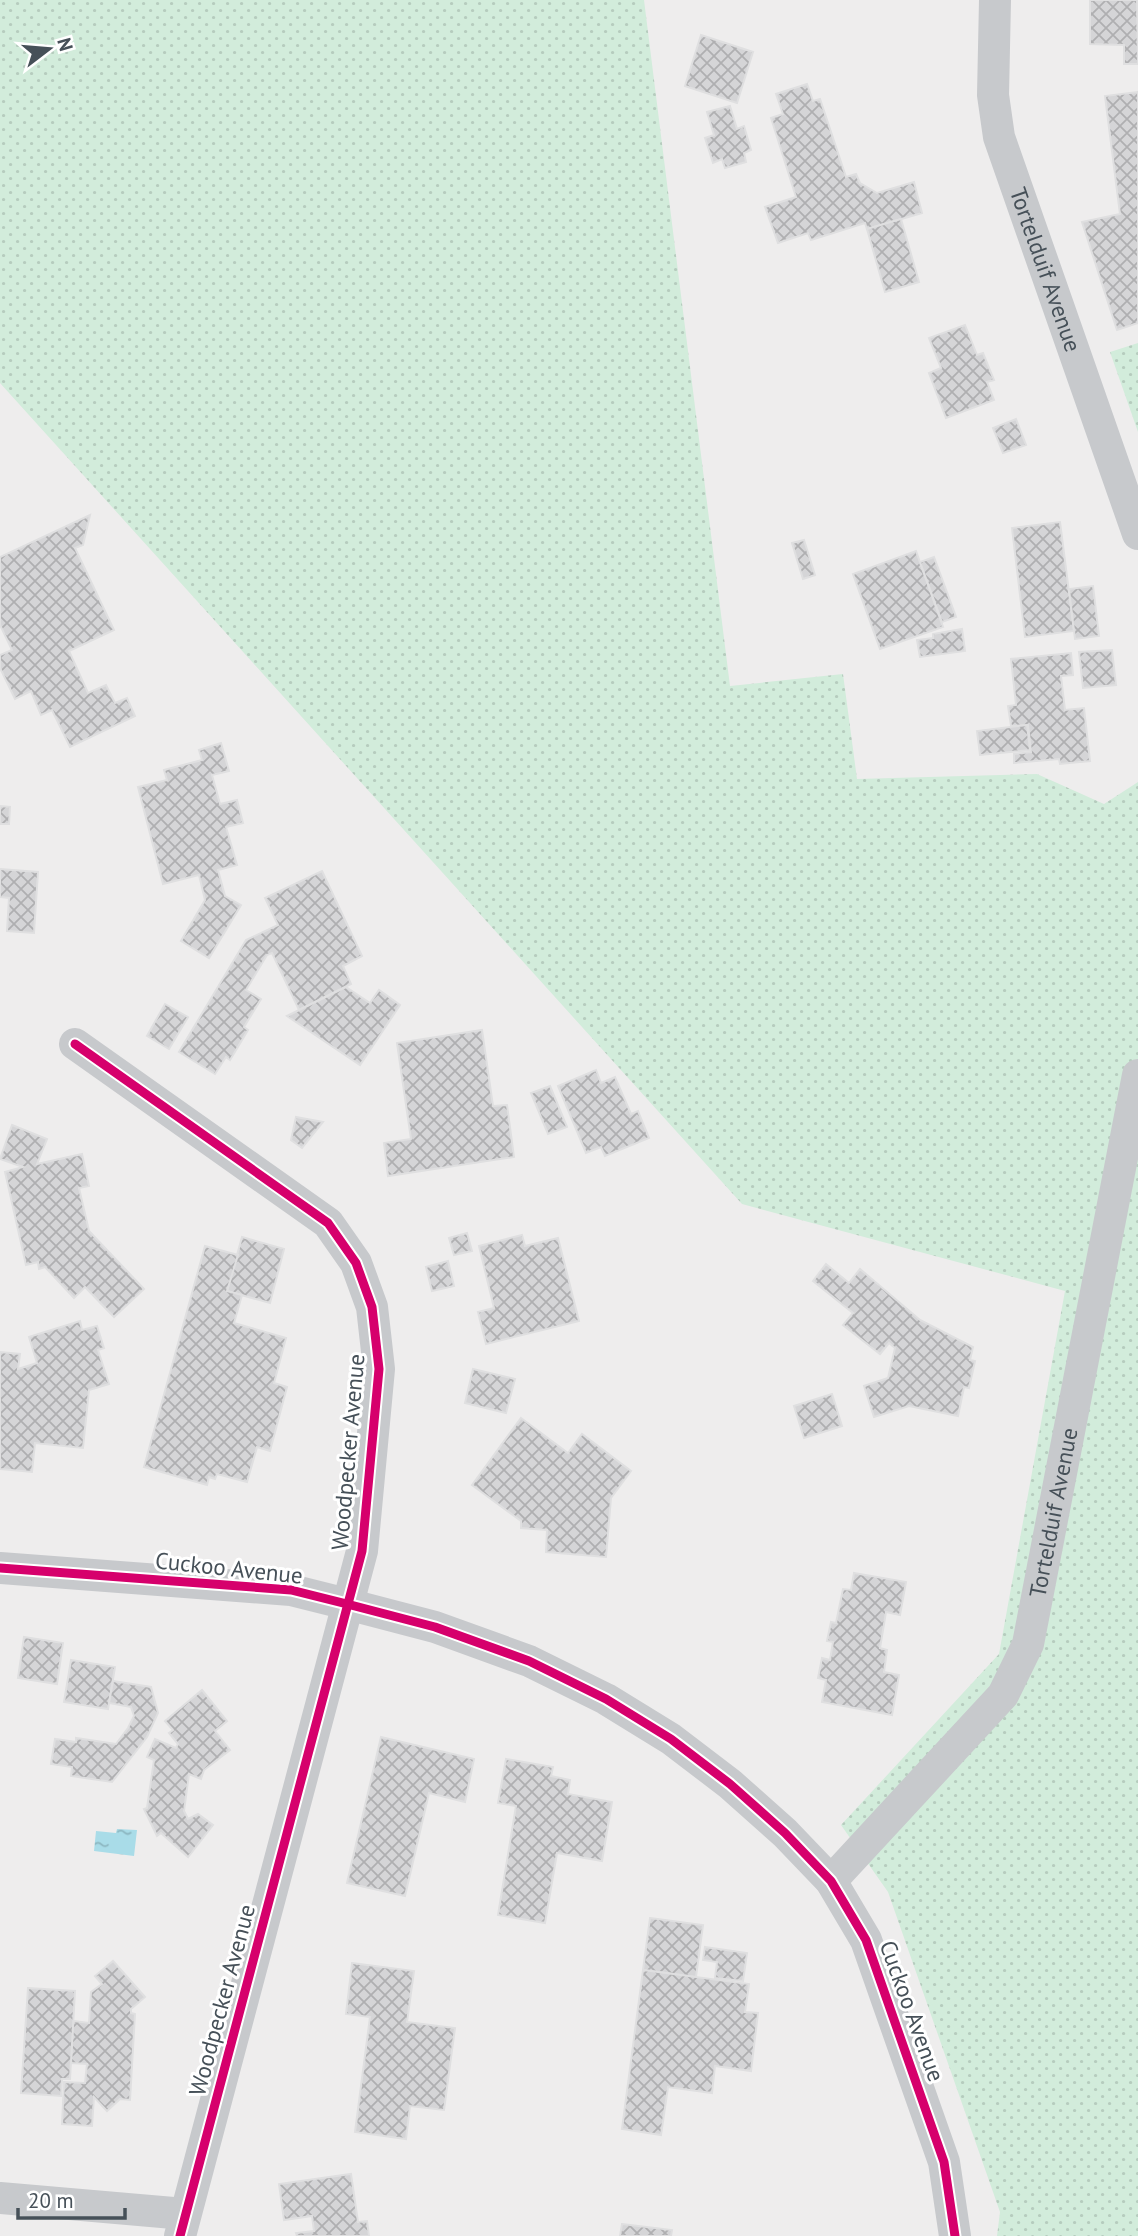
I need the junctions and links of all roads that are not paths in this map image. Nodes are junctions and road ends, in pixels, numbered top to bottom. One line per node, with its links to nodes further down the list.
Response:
1 (995, 0): 2 (street, Tortelduif Avenue)
2 (1138, 534)
3 (75, 1044): 6 (street, Woodpecker Avenue)
4 (1138, 1075): 7 (street, Tortelduif Avenue)
5 (0, 1568): 6 (street, Cuckoo Avenue)
6 (347, 1604): 7 (street, Cuckoo Avenue); 9 (street, Woodpecker Avenue)
7 (831, 1881): 10 (street, Cuckoo Avenue)
8 (0, 2198): 9 (street)
9 (183, 2225)
10 (955, 2236)

